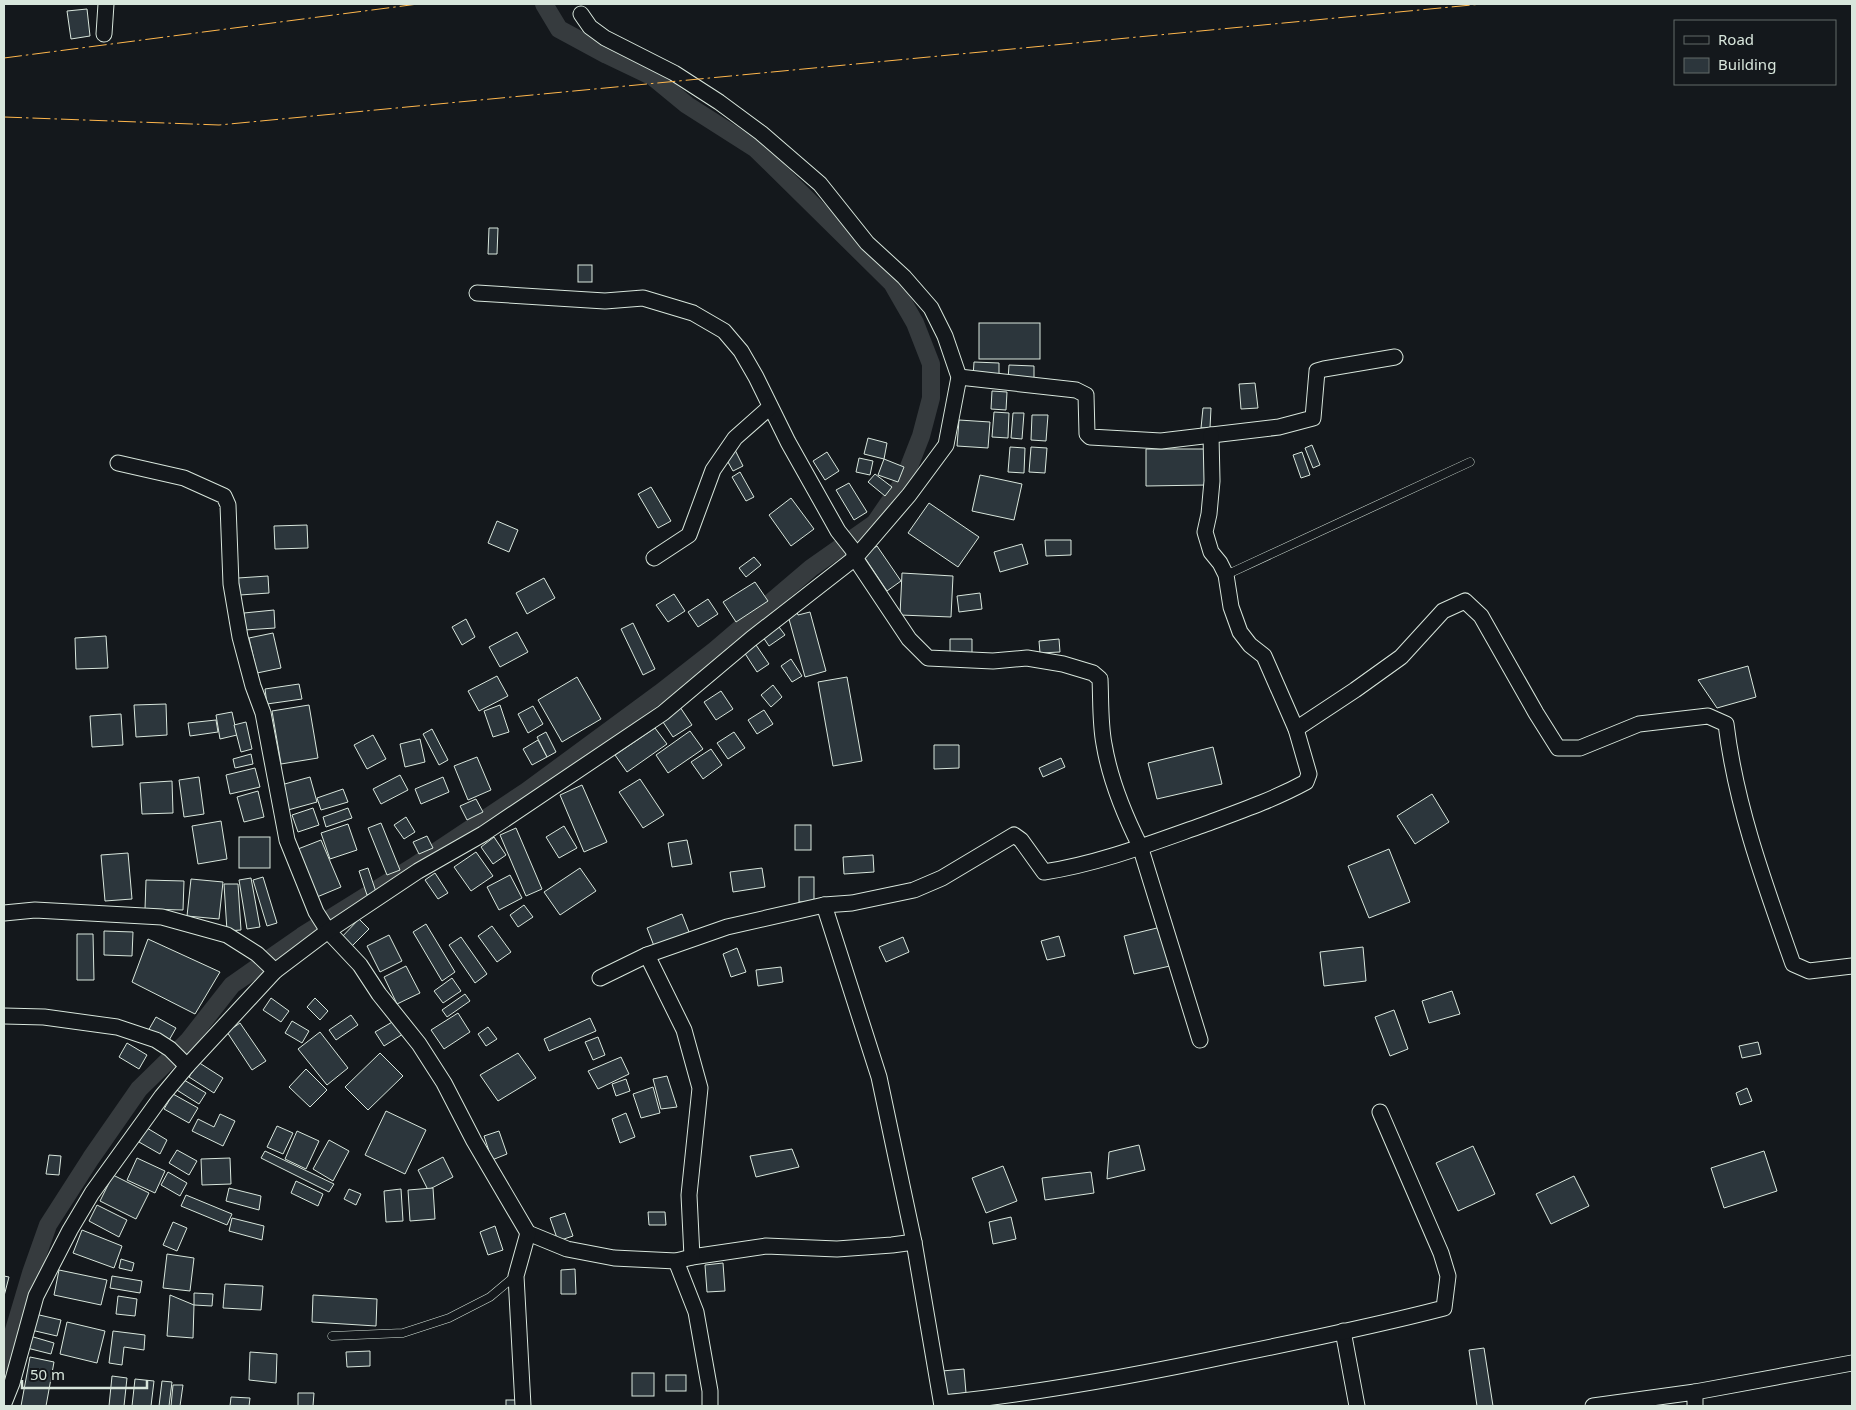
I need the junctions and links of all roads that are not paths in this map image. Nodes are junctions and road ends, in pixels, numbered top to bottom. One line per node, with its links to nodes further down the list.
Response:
1 (106, 4): 3 (street)
2 (581, 14): 6 (street)
3 (104, 34)
4 (477, 293): 7 (street)
5 (1395, 357): 8 (street)
6 (959, 377): 8 (street); 11 (street)
7 (770, 407): 11 (street); 12 (street)
8 (1211, 435): 13 (street)
9 (1470, 462): 13 (lane)
10 (118, 464): 18 (street)
11 (854, 554): 15 (street); 18 (street)
12 (654, 558)
13 (1226, 575): 14 (street)
14 (1296, 728): 15 (street); 20 (street)
15 (1140, 846): 16 (street); 24 (street)
16 (824, 905): 19 (street); 28 (street)
17 (4, 913): 21 (street)
18 (323, 923): 21 (street); 27 (street)
19 (647, 955): 22 (street); 29 (street)
20 (1852, 966)
21 (272, 968): 25 (street)
22 (600, 978)
23 (4, 1016): 25 (street)
24 (1200, 1040)
25 (185, 1063): 36 (street)
26 (1380, 1112): 32 (street)
27 (528, 1233): 30 (street); 31 (street)
28 (914, 1242): 29 (street); 37 (street)
29 (692, 1257): 30 (street)
30 (676, 1261): 39 (street)
31 (516, 1276): 33 (lane); 38 (street)
32 (1343, 1331): 37 (street); 40 (street)
33 (332, 1336)
34 (1852, 1364): 35 (street)
35 (1695, 1399): 41 (street)
36 (4, 1403)
37 (942, 1405)
38 (523, 1406)
39 (710, 1406)
40 (1357, 1406)
41 (1593, 1406)

